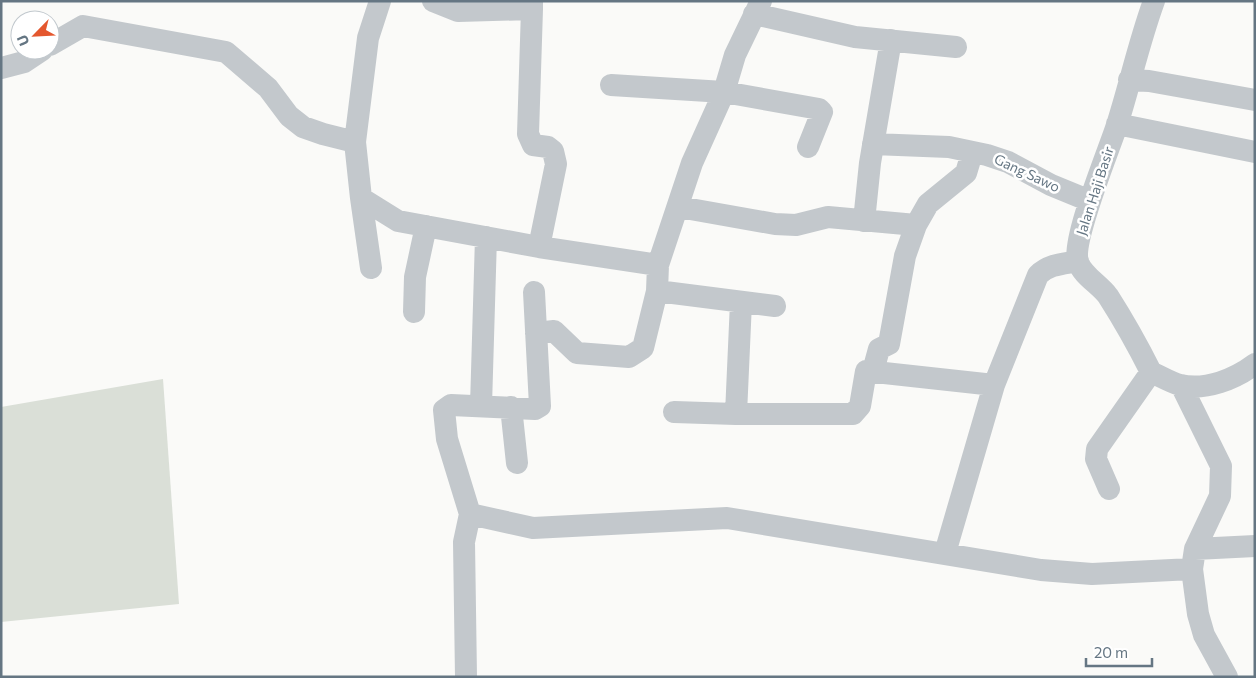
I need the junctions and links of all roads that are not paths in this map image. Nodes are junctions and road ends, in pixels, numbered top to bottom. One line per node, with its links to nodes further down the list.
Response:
1 (380, 1): 16 (street)
2 (433, 1): 4 (street)
3 (1152, 2): 11 (street, Jalan Haji Basir)
4 (532, 5): 28 (street)
5 (758, 8): 7 (street); 13 (street)
6 (60, 39): 16 (street)
7 (891, 40): 8 (street); 17 (street)
8 (956, 47)
9 (27, 60): 10 (street)
10 (1, 68)
11 (1129, 80): 14 (street); 15 (street, Jalan Haji Basir)
12 (611, 84): 13 (street)
13 (724, 92): 18 (street); 23 (street)
14 (1255, 100)
15 (1117, 124): 19 (street); 22 (street, Jalan Haji Basir)
16 (355, 142): 21 (street)
17 (873, 144): 20 (street, Gang Sawo); 24 (street)
18 (808, 147)
19 (1255, 152)
20 (972, 153): 22 (street, Gang Sawo); 25 (street)
21 (361, 198): 26 (street); 31 (street)
22 (1090, 201): 29 (street, Jalan Haji Basir)
23 (679, 207): 24 (street); 30 (street)
24 (864, 221): 25 (street)
25 (916, 225): 39 (street)
26 (426, 226): 27 (street); 36 (street)
27 (486, 237): 28 (street); 43 (street)
28 (539, 247): 30 (street)
29 (1078, 261): 40 (street); 41 (street)
30 (658, 265): 32 (street)
31 (371, 268)
32 (657, 291): 34 (street); 37 (street)
33 (534, 292): 37 (street)
34 (741, 302): 35 (street); 46 (street)
35 (775, 306)
36 (414, 312)
37 (536, 334): 44 (street)
38 (1255, 364): 42 (street)
39 (873, 371): 41 (street); 46 (street)
40 (1150, 372): 42 (street); 48 (street)
41 (994, 385): 51 (street)
42 (1181, 385): 52 (street)
43 (481, 406): 44 (street); 49 (street)
44 (510, 407): 47 (street)
45 (674, 412): 46 (street)
46 (736, 414)
47 (517, 463)
48 (1109, 489)
49 (470, 514): 51 (street); 53 (street)
50 (1255, 546): 52 (street)
51 (945, 553): 52 (street)
52 (1193, 559): 54 (street)
53 (466, 677)
54 (1226, 677)

